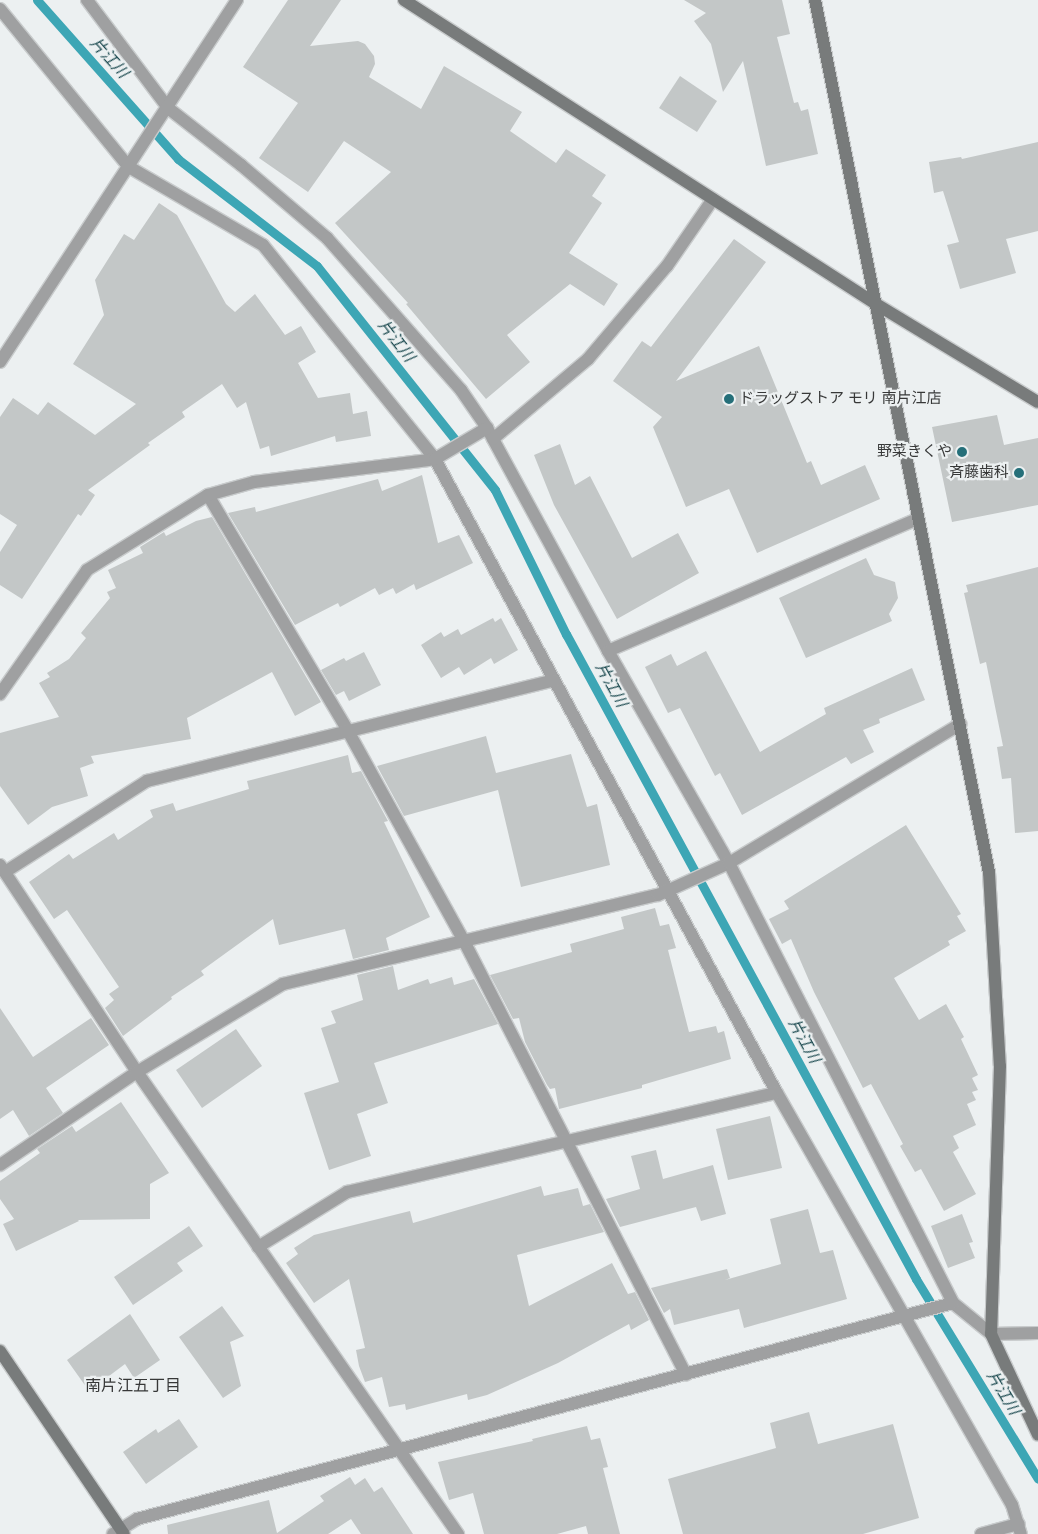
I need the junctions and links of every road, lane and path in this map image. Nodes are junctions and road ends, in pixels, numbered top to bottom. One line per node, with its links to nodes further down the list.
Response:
1 (87, 0): 6 (street)
2 (237, 0): 6 (street)
3 (404, 0): 8 (street)
4 (815, 0): 9 (street)
5 (0, 8): 7 (street)
6 (168, 108): 7 (street); 12 (street)
7 (129, 167): 10 (street); 13 (street)
8 (713, 199): 9 (street); 12 (street)
9 (876, 304): 11 (street); 15 (street)
10 (0, 362)
11 (1038, 402)
12 (490, 434): 13 (street); 16 (street)
13 (435, 459): 14 (street); 17 (street)
14 (208, 495): 18 (street); 20 (street)
15 (917, 519): 16 (street); 19 (street)
16 (608, 651): 21 (street)
17 (554, 680): 20 (street); 23 (street)
18 (0, 694)
19 (960, 724): 21 (street); 32 (street)
20 (348, 731): 22 (street); 24 (street)
21 (729, 863): 23 (street); 30 (street)
22 (2, 868): 25 (street)
23 (668, 890): 24 (street); 26 (street)
24 (464, 941): 25 (street); 27 (street)
25 (137, 1072): 28 (street); 29 (street)
26 (777, 1093): 27 (street); 31 (street)
27 (567, 1142): 29 (street); 35 (street)
28 (0, 1165)
29 (258, 1247): 37 (street)
30 (953, 1303): 31 (street); 32 (street)
31 (904, 1315): 35 (street); 38 (street)
32 (991, 1334): 33 (street); 36 (street)
33 (1038, 1334)
34 (0, 1351): 39 (street)
35 (686, 1374): 37 (street)
36 (1038, 1435)
37 (399, 1450): 39 (street); 40 (street)
38 (1020, 1529): 41 (street)
39 (120, 1532)
40 (458, 1534)
41 (981, 1534)

